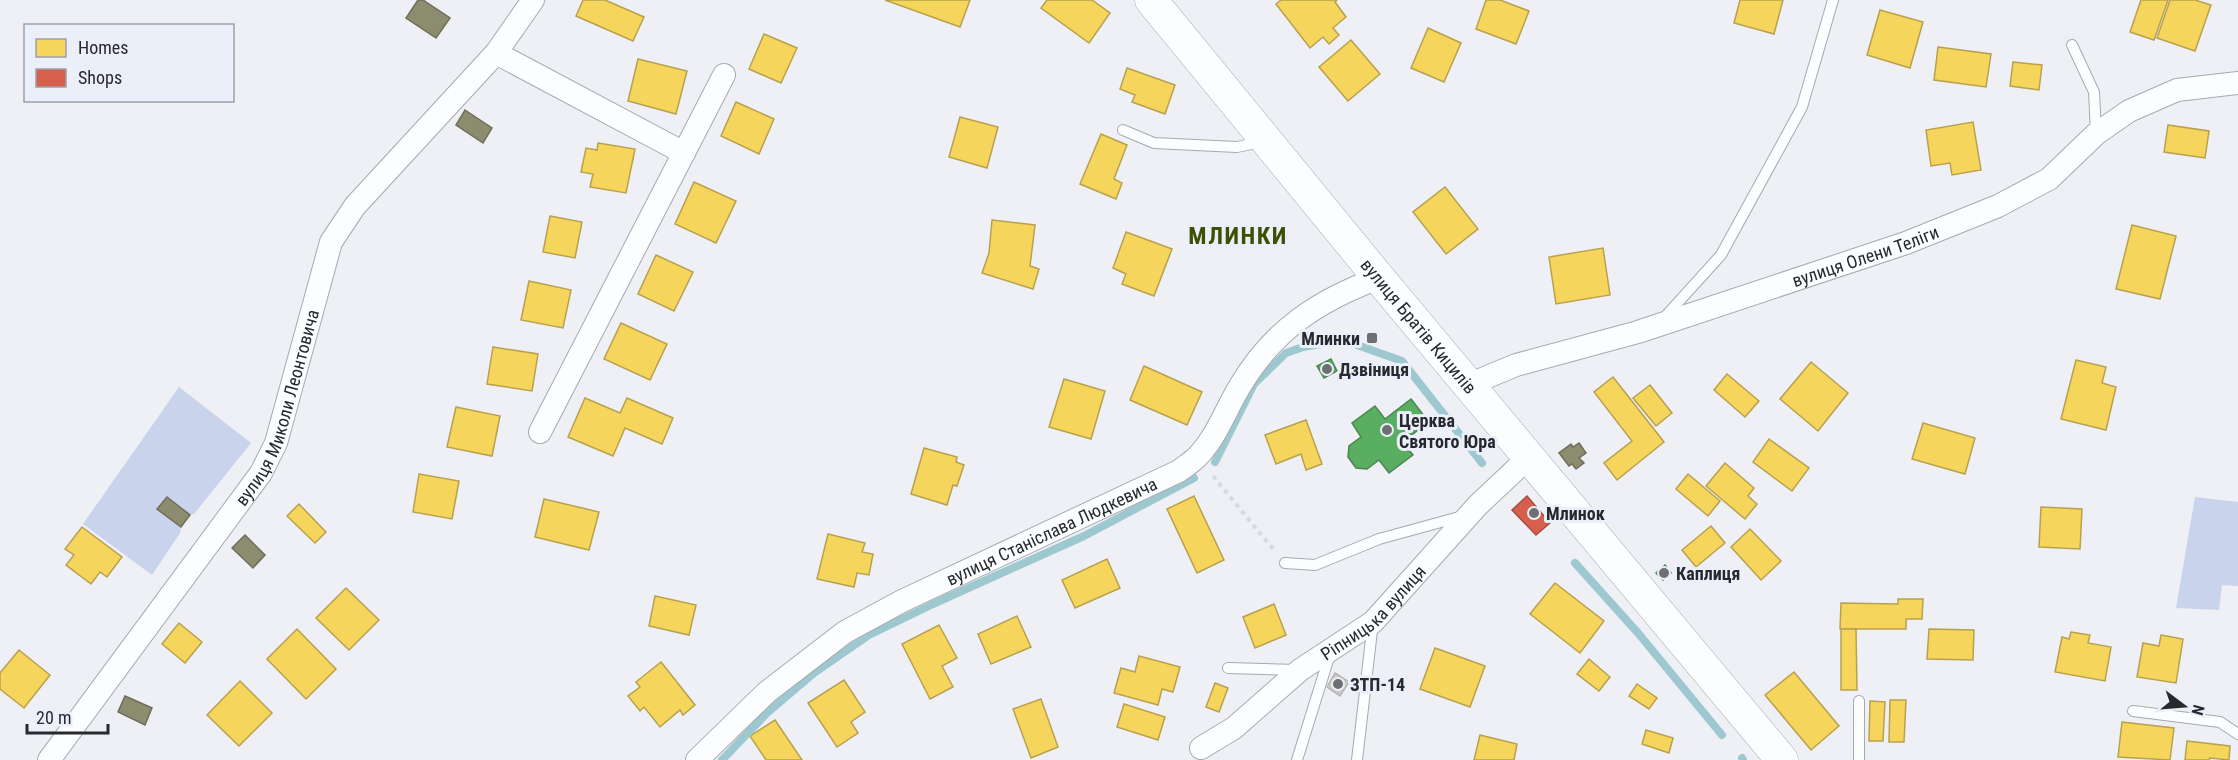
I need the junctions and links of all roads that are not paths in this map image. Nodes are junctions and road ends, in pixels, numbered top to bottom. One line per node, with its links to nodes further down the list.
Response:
1 (533, 0): 5 (street, вулиця Миколи Леонтовича)
2 (1151, 0): 10 (street, вулиця Братів Кицилів)
3 (1833, 0): 13 (lane)
4 (2072, 45): 9 (lane)
5 (496, 53): 11 (street); 27 (street, вулиця Миколи Леонтовича)
6 (724, 75): 11 (street)
7 (2238, 83): 9 (street, вулиця Олени Теліги)
8 (1124, 130): 10 (lane)
9 (2096, 134): 13 (street, вулиця Олени Теліги)
10 (1266, 141): 12 (street, вулиця Братів Кицилів)
11 (684, 153): 15 (street)
12 (1379, 278): 14 (street, вулиця Братів Кицилів); 28 (street, вулиця Станіслава Людкевича)
13 (1658, 325): 14 (street, вулиця Олени Теліги)
14 (1468, 385): 16 (street, вулиця Братів Кицилів)
15 (540, 432)
16 (1529, 457): 17 (street, Ріпницька вулиця); 31 (street, вулиця Братів Кицилів)
17 (1469, 515): 18 (lane); 19 (street, Ріпницька вулиця)
18 (1285, 563)
19 (1374, 622): 20 (street, Ріпницька вулиця); 30 (lane)
20 (1331, 651): 22 (street, Ріпницька вулиця); 29 (lane)
21 (1228, 668): 22 (lane)
22 (1300, 670): 26 (street, Ріпницька вулиця)
23 (1860, 701): 32 (lane)
24 (2133, 711): 25 (lane)
25 (2238, 734)
26 (1201, 748)
27 (49, 760)
28 (698, 760)
29 (1297, 760)
30 (1357, 760)
31 (1782, 760)
32 (1859, 760)

